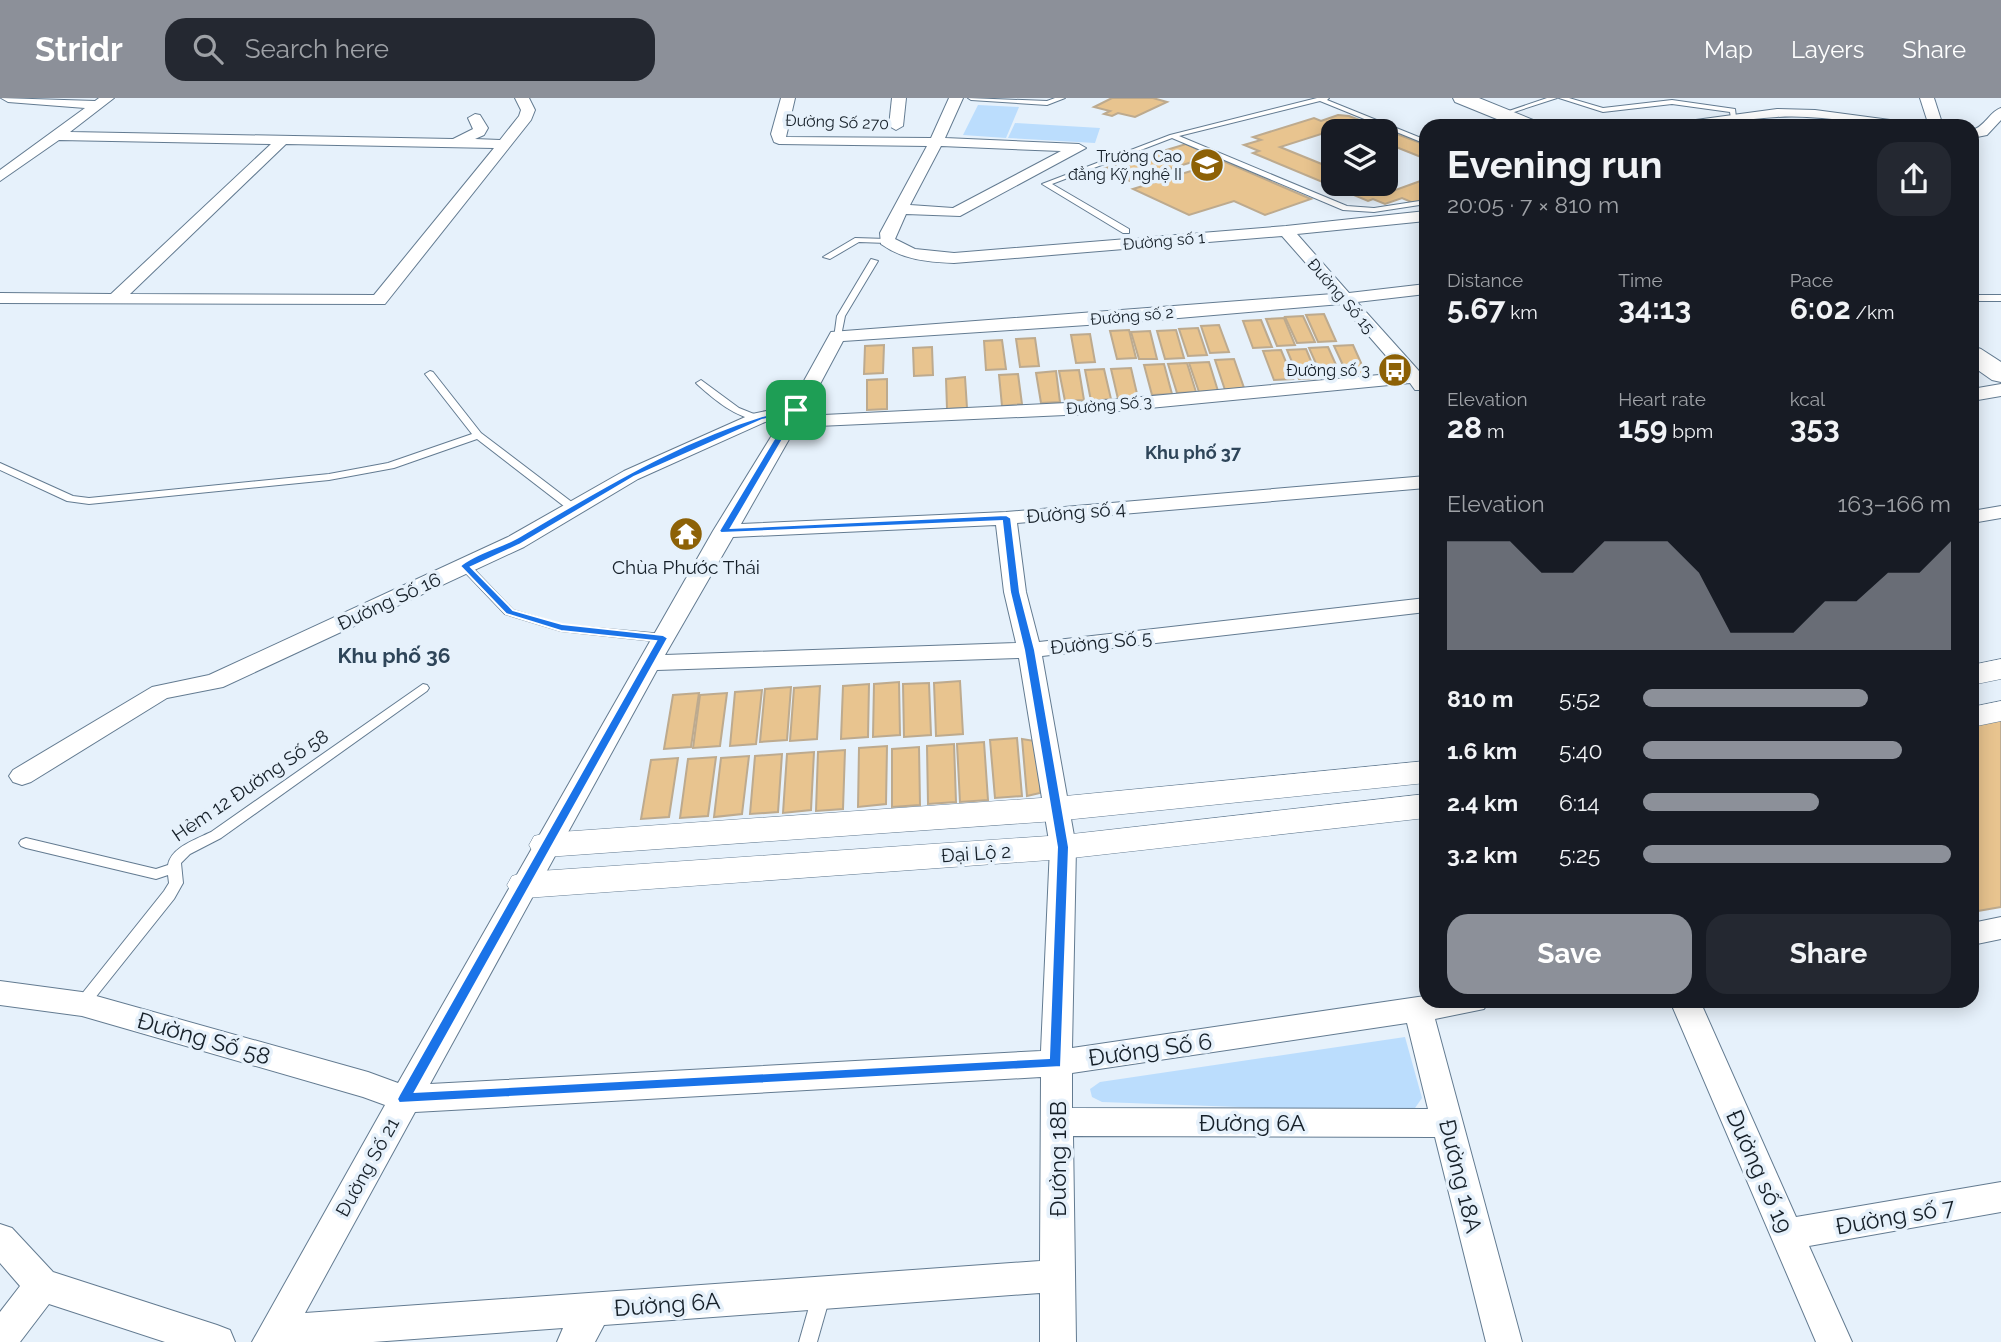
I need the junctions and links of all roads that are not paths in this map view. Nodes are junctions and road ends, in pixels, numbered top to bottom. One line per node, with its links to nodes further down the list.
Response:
1 (8, 98): 14 (street)
2 (522, 98): 34 (street)
3 (788, 98): 32 (street, Đường Số 270)
4 (899, 98): 24 (street)
5 (956, 98): 32 (street)
6 (971, 98): 7 (lane)
7 (1062, 98)
8 (1462, 98): 17 (main road)
9 (1553, 98): 17 (lane)
10 (1562, 98): 15 (lane)
11 (1735, 98): 18 (lane)
12 (1927, 98): 23 (street)
13 (1323, 99): 28 (lane); 29 (lane)
14 (102, 101): 27 (street)
15 (1704, 106): 18 (lane); 18 (lane)
16 (2001, 112): 25 (street)
17 (1503, 114): 20 (main road)
18 (1730, 115): 21 (street); 22 (street)
19 (475, 118): 33 (street)
20 (1515, 119)
21 (1712, 119)
22 (1876, 119)
23 (1934, 119)
24 (896, 126)
25 (1979, 133)
26 (1979, 135): 30 (street)
27 (55, 136): 31 (street); 35 (street)
28 (1172, 136): 36 (lane); 39 (lane)
29 (1419, 139)
30 (2001, 139)
31 (283, 140): 33 (street); 48 (street)
32 (936, 142): 37 (street); 37 (street)
33 (455, 143): 34 (street)
34 (503, 144): 48 (street)
35 (0, 177)
36 (1419, 203)
37 (901, 209): 41 (street)
38 (1419, 217): 40 (street, Đường số 1)
39 (1126, 231)
40 (1286, 232): 41 (street, Đường số 1); 49 (street, Đường Số 15)
41 (894, 246): 42 (lane)
42 (827, 257)
43 (874, 261): 50 (lane)
44 (1419, 290): 49 (street, Đường số 2)
45 (1979, 296): 46 (lane)
46 (2001, 296)
47 (0, 299): 48 (street)
48 (115, 299)
49 (1344, 299): 50 (street, Đường số 2); 52 (street, Đường Số 15)
50 (838, 336): 57 (street, Đường Số 21)
51 (430, 374): 59 (lane)
52 (1419, 378)
53 (1419, 381): 57 (street, Đường Số 3)
54 (701, 383): 58 (lane)
55 (2001, 390): 56 (street)
56 (1979, 394)
57 (793, 416): 58 (street, Đường Số 16); 66 (street, Đường Số 21)
58 (759, 418): 62 (street, Đường Số 16)
59 (478, 435): 60 (lane); 62 (lane)
60 (0, 466)
61 (1419, 483): 65 (street, Đường số 4)
62 (573, 509): 67 (street, Đường Số 16)
63 (2001, 512): 64 (street)
64 (1979, 516)
65 (1006, 518): 66 (street, Đường số 4); 70 (street, Đường 18B)
66 (724, 531): 69 (street, Đường Số 21)
67 (465, 566): 69 (lane); 78 (street, Đường Số 16)
68 (1419, 607): 70 (street, Đường Số 5)
69 (663, 638): 71 (street, Đường Số 21)
70 (1029, 650): 71 (street, Đường Số 5); 80 (street, Đường 18B)
71 (649, 663): 82 (street, Đường Số 21)
72 (2001, 668): 73 (street)
73 (1979, 673)
74 (423, 688): 84 (lane, Hẻm 12 Đường Số 58)
75 (2001, 711): 76 (street)
76 (1979, 716)
77 (1419, 773): 80 (street, Đại Lộ 2)
78 (22, 776)
79 (1419, 807): 83 (street, Đại Lộ 2)
80 (1055, 809): 82 (street, Đại Lộ 2); 83 (street, Đường 18B)
81 (26, 843): 84 (lane)
82 (546, 845): 85 (street, Đường Số 21)
83 (1063, 847): 85 (street, Đại Lộ 2); 93 (street, Đường 18B)
84 (175, 868): 89 (lane, Hẻm 12 Đường Số 58)
85 (525, 885): 94 (street, Đường Số 21)
86 (2001, 928): 87 (street)
87 (1979, 933)
88 (0, 993): 89 (street, Đường Số 58)
89 (82, 1004): 94 (street, Đường Số 58)
90 (1425, 1008): 92 (street, Đường Số 6)
91 (1688, 1008): 98 (street, Đường số 19)
92 (1418, 1009): 93 (street, Đường Số 6); 96 (street, Đường 18A)
93 (1056, 1063): 94 (street, Đường Số 6); 95 (street, Đường 18B)
94 (404, 1099): 104 (street, Đường Số 21)
95 (1056, 1122): 96 (street, Đường 6A); 100 (street, Đường 18B)
96 (1447, 1123): 110 (street, Đường 18A)
97 (2001, 1198): 98 (street, Đường số 7)
98 (1788, 1234): 111 (street, Đường số 19)
99 (0, 1239): 101 (street)
100 (1058, 1276): 102 (street, Đường 6A); 109 (street, Đường 18B)
101 (42, 1285): 105 (street); 106 (street)
102 (822, 1293): 103 (street, Đường 6A); 108 (lane)
103 (594, 1309): 104 (street, Đường 6A); 107 (street)
104 (273, 1337)
105 (0, 1340)
106 (217, 1342)
107 (575, 1342)
108 (808, 1342)
109 (1058, 1342)
110 (1504, 1342)
111 (1834, 1342)

